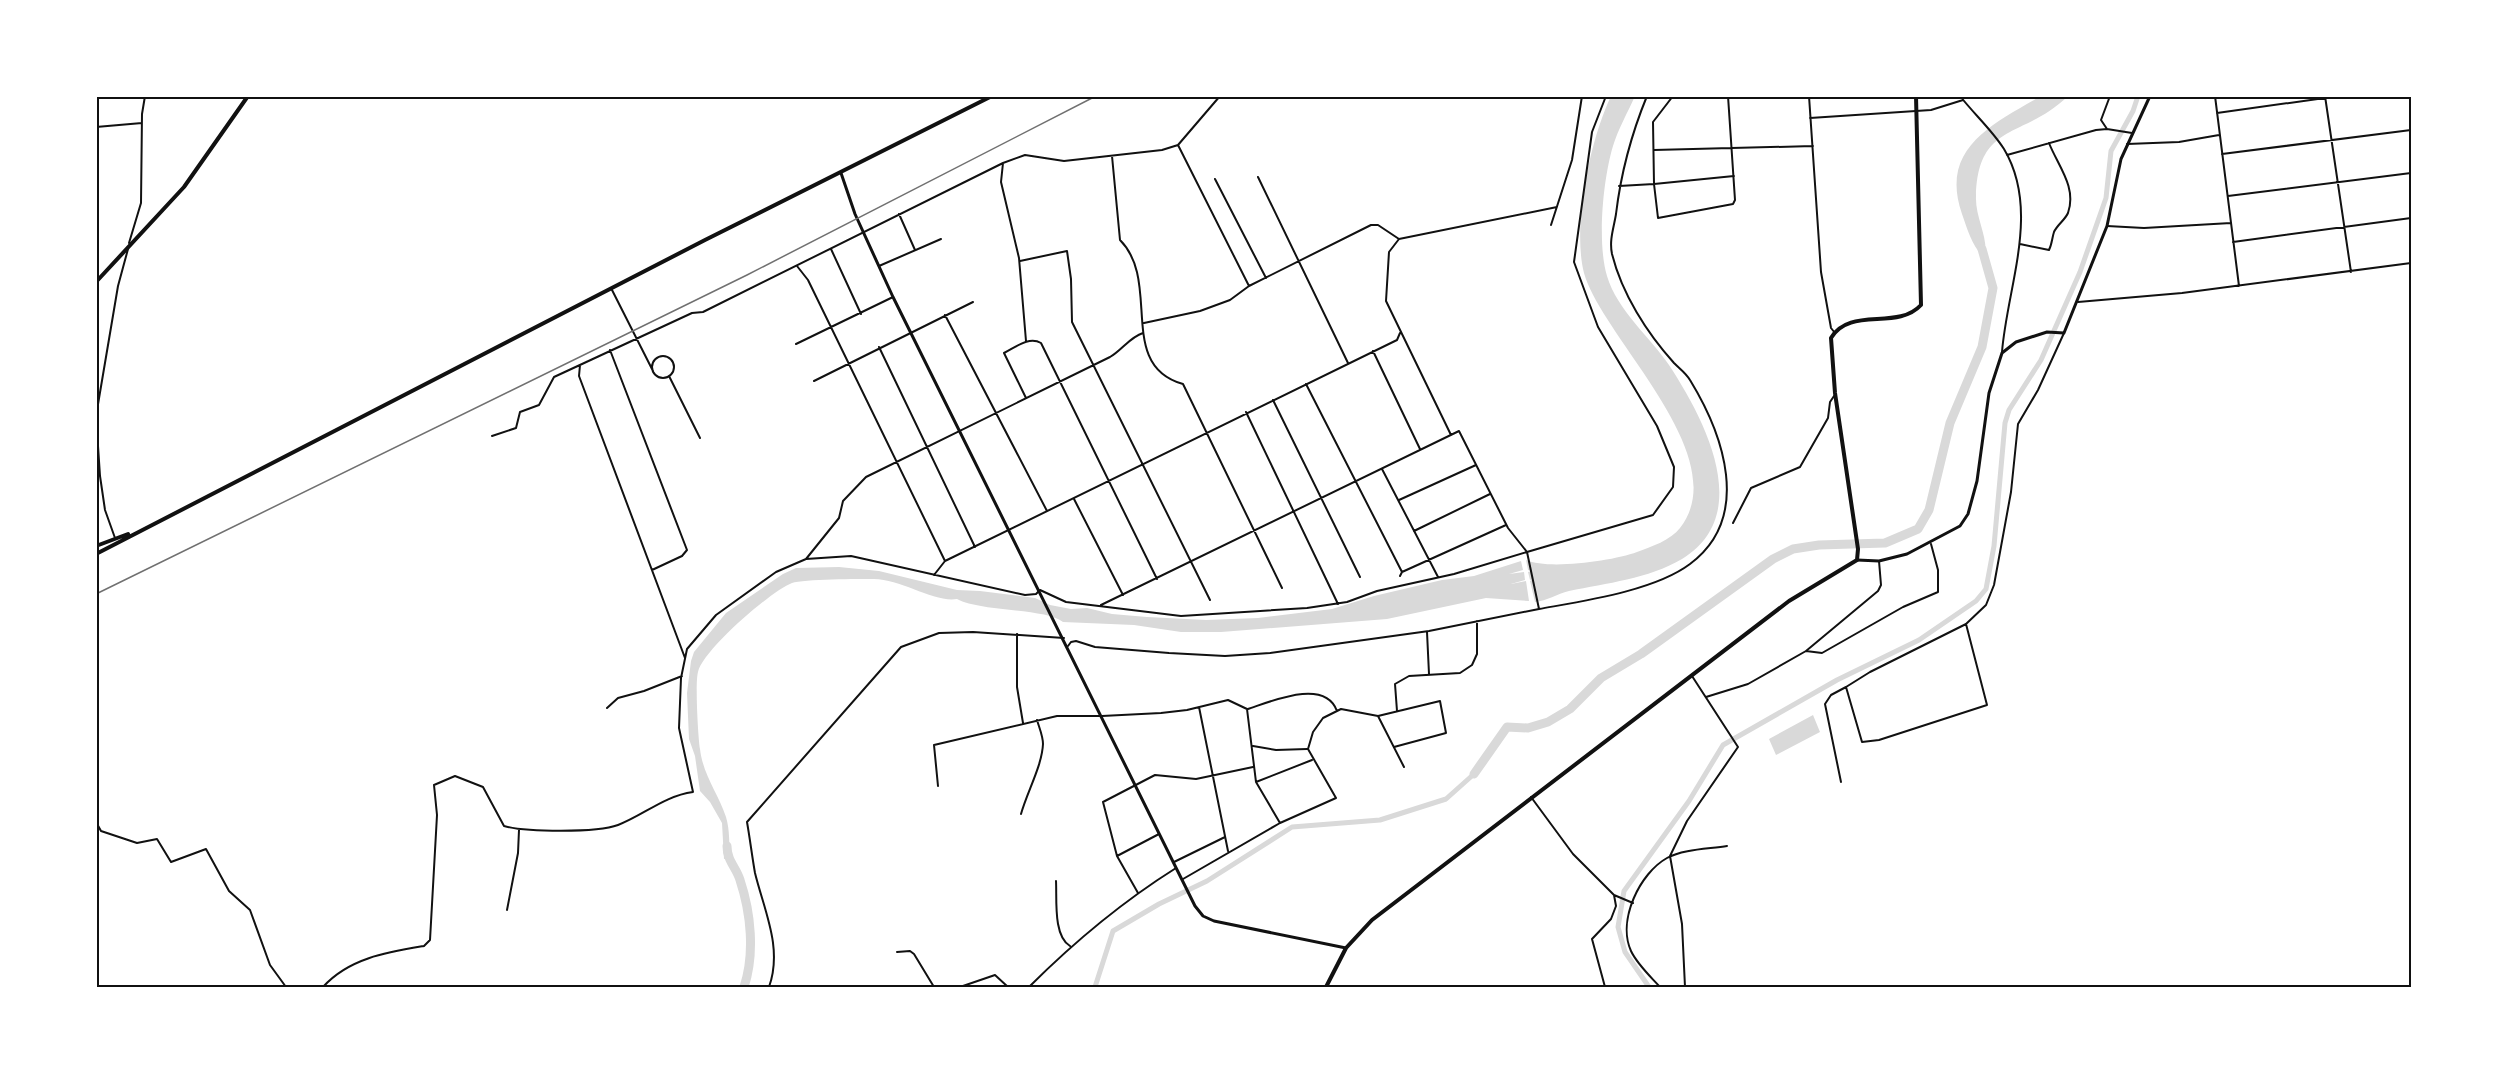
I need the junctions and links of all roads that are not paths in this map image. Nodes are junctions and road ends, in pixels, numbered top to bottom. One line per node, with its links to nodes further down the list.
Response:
1 (145, 96): 22 (street)
2 (248, 96): 60 (main road)
3 (992, 96): 39 (main road)
4 (1220, 96): 31 (street)
5 (1582, 96): 48 (street)
6 (1606, 96): 135 (street)
7 (1647, 96): 46 (street)
8 (1673, 96): 34 (street)
9 (1728, 96): 33 (street)
10 (1809, 96): 21 (street)
11 (1916, 96): 19 (main road)
12 (1960, 96): 18 (street)
13 (2110, 96): 24 (street)
14 (2150, 96): 26 (street)
15 (2215, 96): 20 (street)
16 (2339, 96): 17 (street)
17 (2325, 97): 20 (street); 28 (street)
18 (1963, 100): 19 (street); 36 (street)
19 (1916, 110): 21 (street); 84 (main road)
20 (2217, 113): 27 (street)
21 (1810, 118): 32 (street)
22 (142, 123): 23 (street); 60 (street)
23 (96, 127)
24 (2107, 129): 26 (street); 29 (street)
25 (2411, 130): 28 (street)
26 (2133, 133): 30 (street)
27 (2219, 135): 30 (street); 35 (street)
28 (2331, 140): 35 (street); 45 (street)
29 (2049, 143): 36 (street); 59 (street)
30 (2127, 144): 53 (street)
31 (1178, 145): 37 (street); 71 (street)
32 (1813, 146): 33 (street); 84 (street)
33 (1732, 148): 34 (street); 42 (street)
34 (1654, 150): 44 (street)
35 (2222, 153): 47 (street)
36 (2007, 155): 59 (street)
37 (1112, 156): 38 (street); 79 (street)
38 (1003, 163): 49 (street); 63 (street)
39 (841, 173): 55 (street); 73 (main road)
40 (2411, 174): 45 (street)
41 (1258, 177): 64 (street)
42 (1734, 177): 44 (street); 44 (street)
43 (1215, 179): 69 (street)
44 (1654, 184): 46 (street)
45 (2338, 184): 47 (street); 54 (street)
46 (1618, 186): 154 (street)
47 (2228, 196): 51 (street)
48 (1557, 207): 52 (street); 57 (street)
49 (899, 214): 55 (street); 62 (street)
50 (2411, 218): 54 (street)
51 (2231, 223): 53 (street); 58 (street)
52 (1551, 225)
53 (2107, 226): 76 (street)
54 (2344, 227): 58 (street); 68 (street)
55 (864, 232): 61 (street); 67 (street)
56 (941, 239): 62 (street)
57 (1399, 239): 64 (street); 83 (street)
58 (2233, 242): 72 (street)
59 (2020, 244): 92 (street)
60 (128, 248): 70 (main road); 131 (street)
61 (831, 249): 66 (street); 77 (street)
62 (915, 250): 67 (street)
63 (1020, 261): 87 (street); 96 (street)
64 (1300, 261): 69 (street); 93 (street)
65 (2411, 263): 68 (street)
66 (797, 266): 80 (street); 86 (street)
67 (879, 266): 74 (street)
68 (2351, 272): 72 (street)
69 (1266, 278): 71 (street)
70 (96, 282)
71 (1249, 286): 79 (street)
72 (2239, 286): 76 (street)
73 (611, 288): 86 (street); 131 (main road)
74 (893, 297): 77 (street); 81 (street)
75 (973, 302): 78 (street)
76 (2078, 302): 85 (street)
77 (861, 314): 80 (street)
78 (945, 315): 81 (street); 106 (street)
79 (1143, 323): 82 (street)
80 (831, 330): 88 (street); 94 (street)
81 (910, 332): 89 (street); 107 (street)
82 (1143, 333): 96 (street); 108 (street)
83 (1400, 333): 91 (street); 109 (street)
84 (1835, 333): 102 (main road)
85 (2064, 333): 92 (street); 156 (street)
86 (637, 339): 90 (street); 97 (street)
87 (1026, 341): 100 (street); 103 (street)
88 (796, 344)
89 (879, 347): 94 (street); 112 (street)
90 (609, 349): 95 (street); 143 (street)
91 (1373, 351): 93 (street); 113 (street)
92 (2002, 353): 132 (street)
93 (1348, 363): 101 (street)
94 (848, 364): 99 (street); 114 (street)
95 (580, 365): 110 (street); 143 (street)
96 (1093, 366): 100 (street); 115 (street)
97 (653, 372): 98 (street); 98 (street)
98 (669, 376): 111 (street)
99 (814, 381)
100 (1060, 382): 103 (street); 118 (street)
101 (1306, 384): 104 (street); 119 (street)
102 (1835, 393): 126 (street); 139 (main road)
103 (1026, 398): 106 (street)
104 (1273, 400): 105 (street); 122 (street)
105 (1246, 412): 108 (street); 125 (street)
106 (995, 413): 107 (street); 124 (street)
107 (960, 430): 112 (street); 128 (street)
108 (1207, 431): 115 (street); 130 (street)
109 (1451, 435): 113 (street); 116 (street)
110 (492, 436)
111 (700, 438)
112 (926, 447): 114 (street); 134 (street)
113 (1420, 450): 117 (street)
114 (898, 461): 137 (street); 140 (street)
115 (1144, 463): 118 (street); 141 (street)
116 (1476, 465): 120 (street); 123 (street)
117 (1382, 469): 119 (street); 123 (street)
118 (1108, 481): 121 (street); 147 (street)
119 (1354, 482): 122 (street); 138 (street)
120 (1490, 494): 127 (street); 129 (street)
121 (1073, 498): 124 (street); 150 (street)
122 (1321, 499): 125 (street); 145 (street)
123 (1398, 500): 129 (street)
124 (1047, 511): 128 (street)
125 (1293, 513): 130 (street); 152 (street)
126 (1733, 523)
127 (1506, 525): 135 (street); 138 (street)
128 (1010, 530): 134 (street); 149 (street)
129 (1414, 531): 138 (street)
130 (1256, 532): 141 (street); 148 (street)
131 (116, 541): 133 (main road); 136 (main road)
132 (1930, 544): 142 (street); 161 (street)
133 (96, 546)
134 (975, 547): 140 (street)
135 (1527, 552): 146 (street); 154 (street)
136 (96, 554)
137 (806, 559): 144 (street); 162 (street)
138 (1430, 560): 146 (street)
139 (1857, 560): 142 (street); 165 (main road)
140 (945, 561): 144 (street)
141 (1193, 561): 147 (street); 151 (street)
142 (1879, 561): 161 (street)
143 (652, 570): 162 (street)
144 (934, 575): 149 (street)
145 (1360, 577)
146 (1438, 577): 152 (street)
147 (1158, 579): 150 (street)
148 (1282, 588)
149 (1040, 590): 153 (street); 159 (street)
150 (1123, 595): 153 (street)
151 (1210, 600)
152 (1338, 604): 153 (street)
153 (1099, 606)
154 (1539, 609): 155 (street)
155 (1477, 621): 157 (street); 163 (street)
156 (1966, 624): 166 (street); 166 (street)
157 (1428, 632): 160 (street); 163 (street)
158 (1017, 634): 159 (street); 176 (street); 212 (street)
159 (1064, 638): 160 (street)
160 (1068, 646): 173 (street)
161 (1806, 651): 167 (street)
162 (686, 658): 164 (street)
163 (1429, 675): 172 (street)
164 (682, 676): 169 (street); 192 (street)
165 (1692, 676): 167 (street); 188 (main road)
166 (1846, 687): 185 (street)
167 (1706, 698): 198 (street)
168 (1199, 707): 170 (street); 173 (street); 183 (street)
169 (608, 708)
170 (1247, 709): 171 (street); 177 (street)
171 (1337, 711): 174 (street); 179 (street)
172 (1397, 711): 174 (street); 178 (street)
173 (1102, 716): 175 (street); 186 (street)
174 (1378, 716): 178 (street)
175 (1037, 720): 176 (street); 189 (street)
176 (1023, 723): 187 (street)
177 (1253, 746): 179 (street); 181 (street)
178 (1394, 747): 182 (street)
179 (1308, 749): 180 (street)
180 (1312, 760): 184 (street); 191 (street)
181 (1254, 767): 183 (street); 184 (street)
182 (1404, 767)
183 (1212, 777): 186 (street); 194 (street)
184 (1256, 782): 191 (street)
185 (1842, 782)
186 (1135, 784): 193 (street); 197 (street)
187 (938, 786)
188 (1532, 797): 204 (street); 208 (main road)
189 (1021, 814)
190 (96, 822): 210 (street)
191 (1280, 823): 196 (street)
192 (519, 830): 206 (street); 211 (street)
193 (1159, 834): 197 (street); 199 (street)
194 (1225, 837): 196 (street); 199 (street)
195 (1727, 846): 198 (street)
196 (1228, 851): 201 (street)
197 (1117, 856): 203 (street)
198 (1670, 856): 205 (street); 220 (street)
199 (1173, 862): 200 (street)
200 (1176, 868): 201 (street); 203 (street)
201 (1182, 880): 208 (street)
202 (1056, 881): 207 (street)
203 (1138, 893): 207 (street)
204 (1614, 895): 205 (street); 218 (street)
205 (1633, 903): 219 (street)
206 (507, 910)
207 (1070, 946): 216 (street)
208 (1346, 948): 217 (main road)
209 (897, 952): 213 (street)
210 (286, 987)
211 (323, 987)
212 (769, 987)
213 (933, 987)
214 (960, 987): 215 (street)
215 (1008, 987)
216 (1029, 987)
217 (1326, 987)
218 (1605, 987)
219 (1660, 987)
220 (1685, 987)

